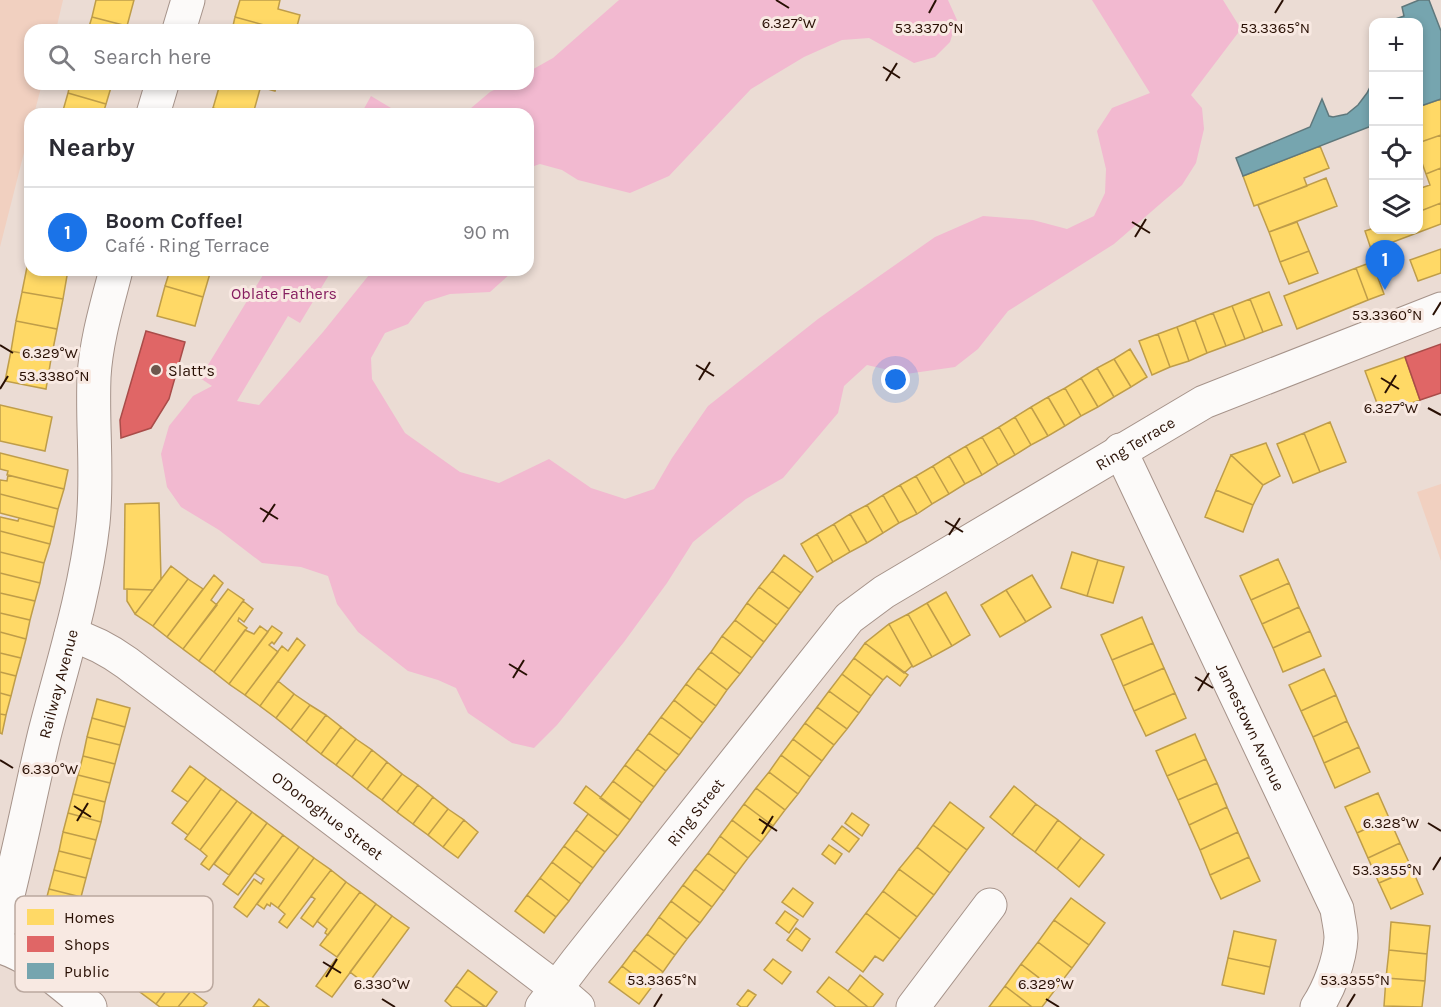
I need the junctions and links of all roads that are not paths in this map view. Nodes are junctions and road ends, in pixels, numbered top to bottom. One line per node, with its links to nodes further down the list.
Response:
1 (188, 0): 2 (street)
2 (181, 24)
3 (160, 90): 4 (street)
4 (155, 108)
5 (115, 276): 9 (street, Railway Avenue)
6 (1441, 309): 7 (street, Ring Terrace)
7 (1120, 450): 8 (street, Ring Terrace); 18 (street, Jamestown Avenue)
8 (849, 618): 15 (street, Ring Street)
9 (71, 635): 11 (street, Railway Avenue); 15 (street, O'Donoghue Street)
10 (990, 905): 17 (street)
11 (0, 926)
12 (0, 947): 13 (street)
13 (15, 952)
14 (70, 992): 16 (street)
15 (559, 1001)
16 (90, 1007)
17 (913, 1007)
18 (1317, 1007)

